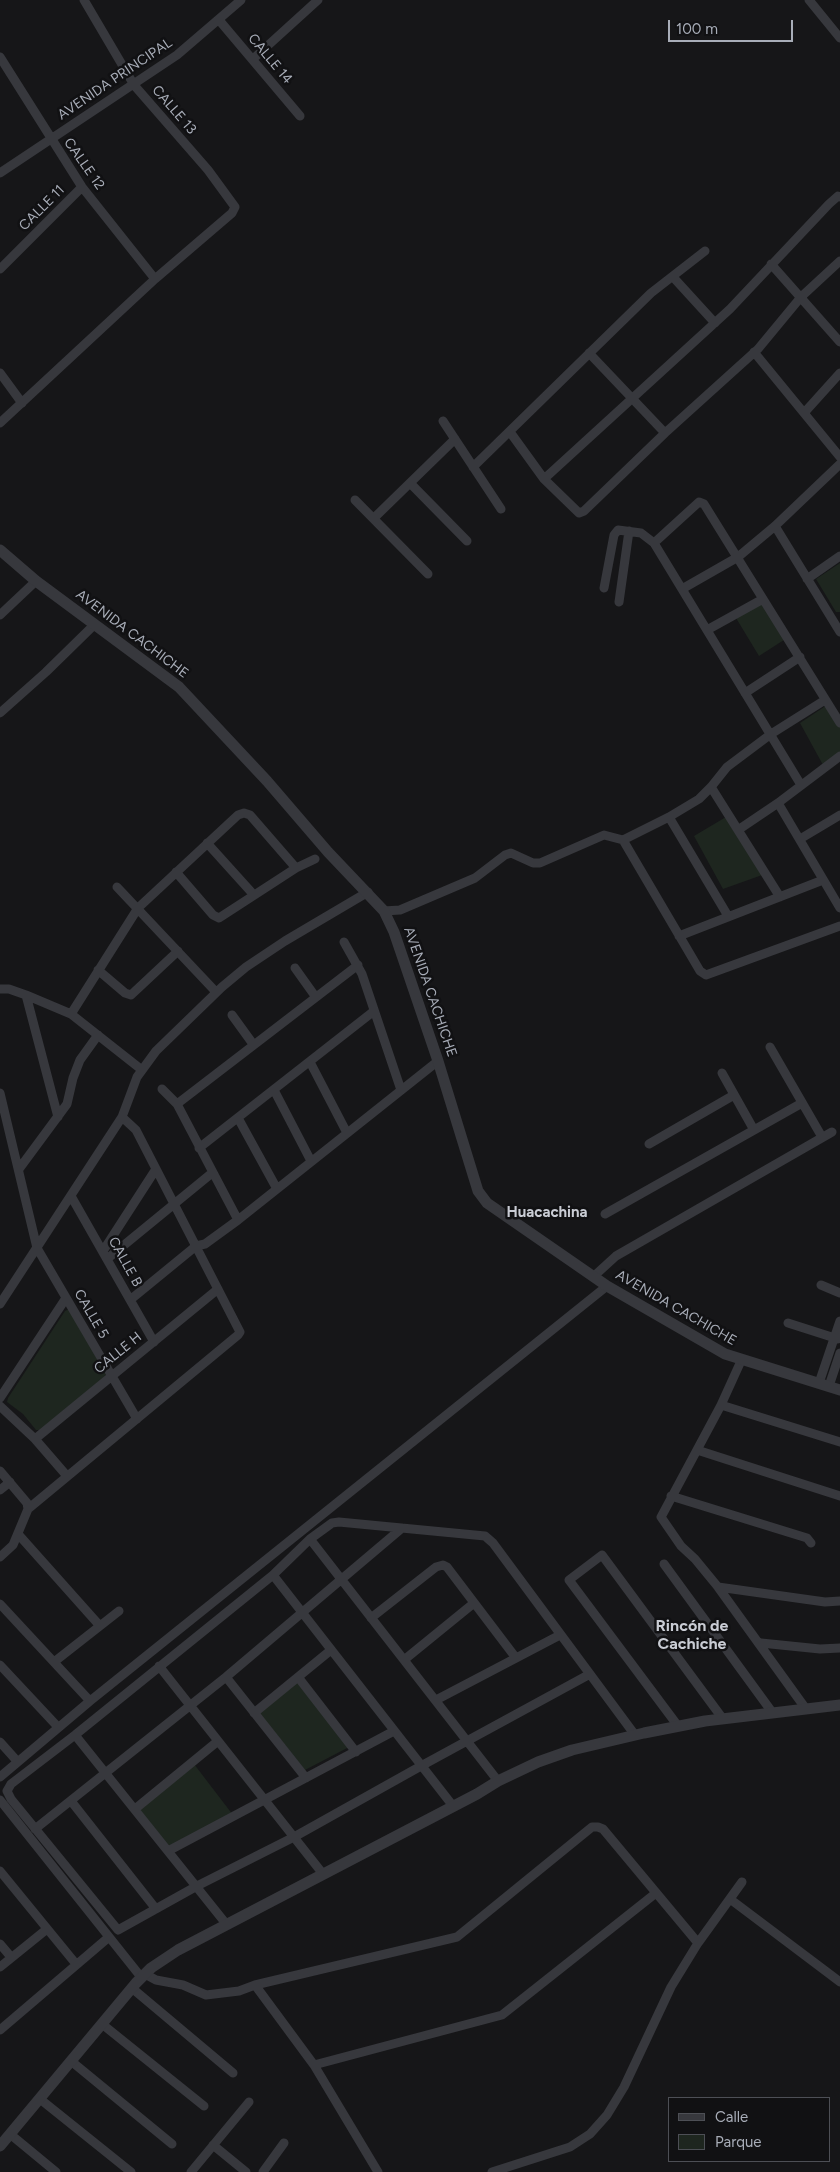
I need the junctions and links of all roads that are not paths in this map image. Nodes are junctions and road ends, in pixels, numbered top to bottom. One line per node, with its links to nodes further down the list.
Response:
1 (84, 0): 9 (street, CALLE 13)
2 (241, 0): 5 (street, AVENIDA PRINCIPAL)
3 (318, 0): 8 (street)
4 (809, 0): 6 (street)
5 (219, 20): 8 (street, CALLE 14); 9 (street, AVENIDA PRINCIPAL)
6 (840, 38)
7 (0, 57): 11 (street, CALLE 12)
8 (252, 59): 10 (street, CALLE 14)
9 (134, 85): 11 (street, AVENIDA PRINCIPAL); 20 (street, CALLE 13)
10 (300, 116)
11 (50, 139): 12 (street, AVENIDA PRINCIPAL); 13 (street, CALLE 12)
12 (0, 173)
13 (82, 187): 18 (street, CALLE 11); 20 (street, CALLE 12)
14 (840, 197): 17 (street)
15 (705, 251): 19 (street)
16 (840, 261): 21 (street)
17 (771, 264): 21 (street); 22 (street)
18 (0, 269)
19 (673, 277): 22 (street); 25 (street)
20 (155, 279): 29 (street)
21 (801, 298): 23 (street); 24 (street)
22 (715, 323): 28 (street)
23 (840, 342)
24 (754, 352): 30 (street); 34 (street)
25 (589, 353): 28 (street); 33 (street)
26 (0, 373): 29 (street)
27 (840, 373): 30 (street)
28 (632, 399): 34 (street); 39 (street)
29 (22, 403): 32 (street)
30 (804, 413): 36 (street)
31 (443, 421): 35 (street)
32 (0, 424)
33 (510, 432): 38 (street); 39 (street)
34 (664, 433): 39 (street)
35 (455, 439): 38 (street); 40 (street)
36 (840, 458)
37 (840, 464): 44 (street)
38 (473, 467): 42 (street)
39 (544, 479)
40 (410, 483): 43 (street); 46 (street)
41 (355, 500): 43 (street)
42 (500, 509)
43 (374, 518): 51 (street)
44 (775, 526): 50 (street); 52 (street)
45 (629, 531): 47 (street); 54 (street); 57 (street)
46 (467, 541)
47 (654, 543): 50 (street); 55 (street)
48 (0, 550): 53 (street, AVENIDA CACHICHE)
49 (840, 556): 52 (street)
50 (738, 557): 55 (street); 56 (street)
51 (428, 574)
52 (807, 578): 59 (street)
53 (36, 581): 58 (street); 60 (street, AVENIDA CACHICHE)
54 (604, 588)
55 (682, 589): 61 (street)
56 (763, 599): 61 (street); 63 (street)
57 (619, 602)
58 (0, 615)
59 (837, 620): 62 (street)
60 (94, 625): 66 (street); 84 (street, AVENIDA CACHICHE)
61 (707, 630): 64 (street)
62 (840, 632)
63 (800, 657): 64 (street); 65 (street)
64 (745, 692): 68 (street)
65 (826, 700): 67 (street); 68 (street)
66 (0, 714)
67 (840, 722)
68 (770, 734): 70 (street); 71 (street)
69 (840, 756): 70 (street)
70 (801, 785): 72 (street)
71 (711, 787): 74 (street); 75 (street)
72 (778, 803): 75 (street); 76 (street)
73 (840, 815): 76 (street)
74 (669, 817): 77 (street); 90 (street)
75 (738, 830): 86 (street)
76 (800, 839): 82 (street)
77 (623, 840): 89 (street); 92 (street)
78 (207, 843): 80 (street); 81 (street); 85 (street)
79 (315, 859): 80 (street)
80 (296, 868): 85 (street)
81 (176, 872): 85 (street); 87 (street)
82 (823, 880): 86 (street); 88 (street)
83 (117, 887): 87 (street)
84 (368, 892): 89 (street, AVENIDA CACHICHE); 99 (street)
85 (253, 894)
86 (780, 898): 90 (street)
87 (138, 908): 94 (street); 97 (street)
88 (840, 908)
89 (384, 911): 108 (street, AVENIDA CACHICHE)
90 (728, 916): 92 (street)
91 (840, 926): 92 (street)
92 (679, 936)
93 (344, 942): 95 (street)
94 (178, 951): 97 (street); 99 (street)
95 (358, 965): 101 (street); 102 (street)
96 (294, 968): 101 (street)
97 (98, 970): 103 (street)
98 (0, 988): 100 (street)
99 (216, 992): 110 (street)
100 (26, 995): 103 (street); 119 (street)
101 (315, 996): 106 (street)
102 (374, 1011): 109 (street); 114 (street)
103 (70, 1014): 105 (street)
104 (232, 1015): 106 (street)
105 (98, 1035): 110 (street); 119 (street)
106 (253, 1044): 118 (street)
107 (770, 1047): 117 (street)
108 (438, 1061): 114 (street); 140 (street, AVENIDA CACHICHE)
109 (310, 1062): 113 (street); 124 (street)
110 (142, 1070): 120 (street)
111 (722, 1073): 116 (street)
112 (162, 1089): 118 (street)
113 (274, 1090): 121 (street); 128 (street)
114 (401, 1090): 124 (street)
115 (0, 1093): 129 (street, CALLE 5)
116 (734, 1095): 122 (street); 126 (street)
117 (802, 1103): 122 (street); 125 (street)
118 (176, 1104): 127 (street)
119 (58, 1117): 129 (street)
120 (122, 1117): 130 (street); 133 (street)
121 (238, 1118): 127 (street); 132 (street)
122 (754, 1130): 135 (street)
123 (832, 1132): 125 (street)
124 (347, 1133): 128 (street)
125 (822, 1137): 140 (street)
126 (650, 1144)
127 (199, 1148): 131 (street)
128 (311, 1162): 132 (street)
129 (19, 1169): 138 (street, CALLE 5)
130 (156, 1169): 134 (street); 139 (street)
131 (212, 1173): 134 (street); 136 (street)
132 (277, 1189): 136 (street)
133 (71, 1196): 138 (street); 139 (street, CALLE B)
134 (174, 1204): 137 (street); 139 (street)
135 (605, 1214)
136 (238, 1220): 137 (street)
137 (196, 1246): 143 (street); 146 (street)
138 (37, 1248): 145 (street, CALLE 5); 147 (street)
139 (105, 1255): 146 (street, CALLE B)
140 (593, 1277): 142 (street, AVENIDA CACHICHE)
141 (821, 1285): 144 (street)
142 (607, 1286): 153 (street, AVENIDA CACHICHE); 199 (street)
143 (218, 1289): 151 (street, CALLE H); 159 (street)
144 (840, 1293)
145 (66, 1298): 154 (street, CALLE 5); 156 (street)
146 (130, 1300): 151 (street, CALLE B)
147 (0, 1304)
148 (840, 1322): 150 (street)
149 (788, 1323): 150 (street)
150 (837, 1339): 155 (street)
151 (154, 1342): 154 (street, CALLE H)
152 (840, 1354): 155 (street)
153 (741, 1361): 155 (street, AVENIDA CACHICHE); 157 (street)
154 (112, 1377): 159 (street, CALLE 5); 160 (street, CALLE H)
155 (829, 1386)
156 (0, 1398)
157 (721, 1405): 161 (street); 162 (street)
158 (0, 1406): 160 (street)
159 (136, 1419): 164 (street)
160 (35, 1439): 164 (street)
161 (840, 1442)
162 (696, 1450): 167 (street); 168 (street)
163 (0, 1471): 165 (street)
164 (67, 1476): 169 (street)
165 (10, 1482): 166 (street); 169 (street)
166 (0, 1490)
167 (671, 1496): 173 (street); 178 (street)
168 (840, 1496)
169 (28, 1509): 171 (street)
170 (402, 1528): 172 (street); 177 (street); 186 (street)
171 (18, 1534): 174 (street); 185 (street)
172 (310, 1539): 176 (street); 177 (street)
173 (811, 1543)
174 (0, 1557)
175 (664, 1564): 203 (street)
176 (273, 1575): 183 (street); 194 (street)
177 (341, 1579): 183 (street); 184 (street)
178 (718, 1587): 179 (street); 187 (street)
179 (838, 1600)
180 (474, 1603): 184 (street); 190 (street); 191 (street)
181 (0, 1604): 192 (street)
182 (119, 1611): 185 (street)
183 (301, 1612): 189 (street); 196 (street)
184 (372, 1618): 191 (street)
185 (100, 1626): 192 (street)
186 (560, 1635): 190 (street); 195 (street)
187 (761, 1644): 188 (street); 202 (street)
188 (840, 1648)
189 (332, 1650): 197 (street); 208 (street)
190 (516, 1658): 198 (street)
191 (404, 1660): 198 (street)
192 (54, 1662): 199 (street)
193 (0, 1665): 207 (street)
194 (159, 1666): 200 (street); 209 (street)
195 (590, 1674): 210 (street); 211 (street)
196 (226, 1677): 200 (street); 204 (street)
197 (298, 1677): 204 (street); 214 (street)
198 (436, 1700): 211 (street)
199 (90, 1701): 207 (street)
200 (190, 1706): 212 (street); 217 (street)
201 (840, 1706): 202 (street)
202 (806, 1709): 203 (street)
203 (772, 1712): 205 (street)
204 (254, 1713): 219 (street)
205 (722, 1719): 206 (street); 206 (street)
206 (678, 1726): 210 (street)
207 (58, 1727): 215 (street)
208 (394, 1731): 214 (street); 216 (street)
209 (75, 1735): 217 (street); 226 (street)
210 (635, 1735): 220 (street)
211 (467, 1740): 216 (street); 220 (street)
212 (218, 1741): 222 (street); 225 (street)
213 (0, 1742): 215 (street)
214 (356, 1752): 219 (street)
215 (18, 1762): 218 (street)
216 (421, 1766): 224 (street); 227 (street)
217 (106, 1773): 223 (street); 225 (street)
218 (0, 1777)
219 (306, 1778): 222 (street)
220 (498, 1781): 224 (street)
221 (0, 1800): 238 (street)
222 (265, 1800): 227 (street); 228 (street)
223 (71, 1801): 226 (street); 235 (street)
224 (453, 1806): 230 (street)
225 (135, 1809): 228 (street)
226 (35, 1829): 235 (street)
227 (294, 1838): 230 (street); 232 (street)
228 (168, 1851): 232 (street)
229 (0, 1871): 237 (street)
230 (323, 1874): 236 (street)
231 (742, 1882): 234 (street)
232 (197, 1886): 235 (street); 236 (street)
233 (656, 1892): 240 (street); 246 (street); 251 (street)
234 (730, 1899): 240 (street); 245 (street)
235 (156, 1909)
236 (227, 1925): 244 (street)
237 (47, 1929): 241 (street); 242 (street)
238 (109, 1937): 242 (street); 244 (street)
239 (0, 1944): 241 (street)
240 (698, 1944): 267 (street)
241 (11, 1958): 243 (street)
242 (76, 1964): 249 (street)
243 (0, 1966)
244 (143, 1976): 246 (street); 247 (street)
245 (840, 1982)
246 (255, 1986): 251 (street)
247 (132, 1989): 248 (street); 252 (street)
248 (102, 2024): 250 (street); 255 (street)
249 (0, 2030)
250 (72, 2061): 253 (street); 258 (street)
251 (314, 2065): 266 (street)
252 (233, 2073)
253 (40, 2099): 256 (street); 262 (street)
254 (249, 2102): 259 (street)
255 (204, 2106)
256 (10, 2134): 260 (street); 261 (street)
257 (284, 2143): 265 (street)
258 (172, 2144)
259 (214, 2145): 263 (street); 264 (street)
260 (0, 2146)
261 (56, 2172)
262 (131, 2172)
263 (191, 2172)
264 (246, 2172)
265 (263, 2172)
266 (378, 2172)
267 (492, 2172)

